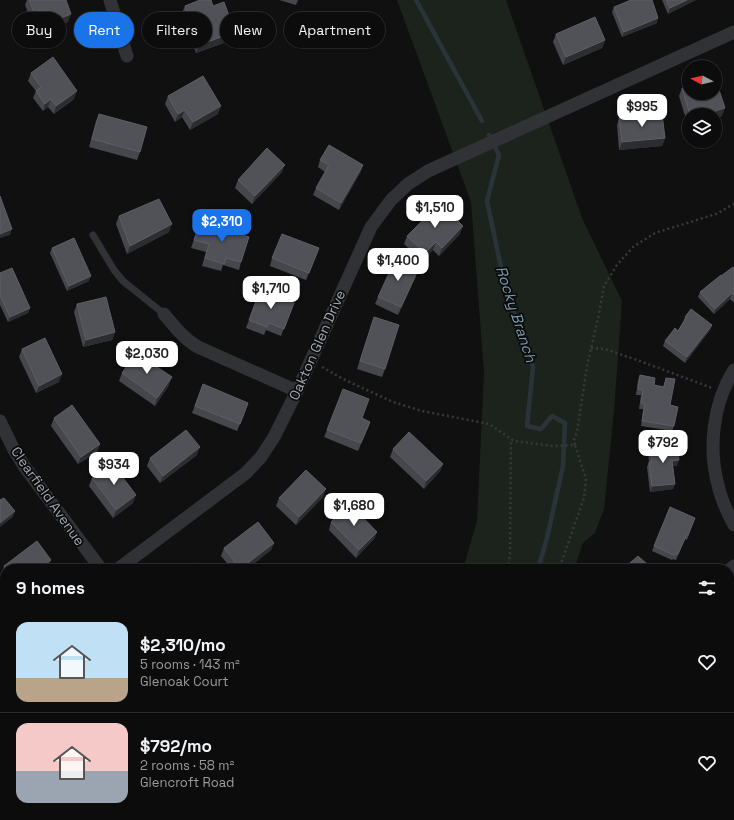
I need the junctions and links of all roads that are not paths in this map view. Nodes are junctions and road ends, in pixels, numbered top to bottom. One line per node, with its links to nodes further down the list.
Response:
1 (110, 0): 3 (street)
2 (734, 32): 7 (street, Oakton Glen Drive)
3 (128, 56)
4 (93, 235): 5 (lane)
5 (164, 314): 7 (street)
6 (734, 370): 9 (street)
7 (297, 391): 11 (street, Oakton Glen Drive)
8 (0, 421): 10 (street, Clearfield Avenue)
9 (734, 525)
10 (97, 564)
11 (125, 564)

